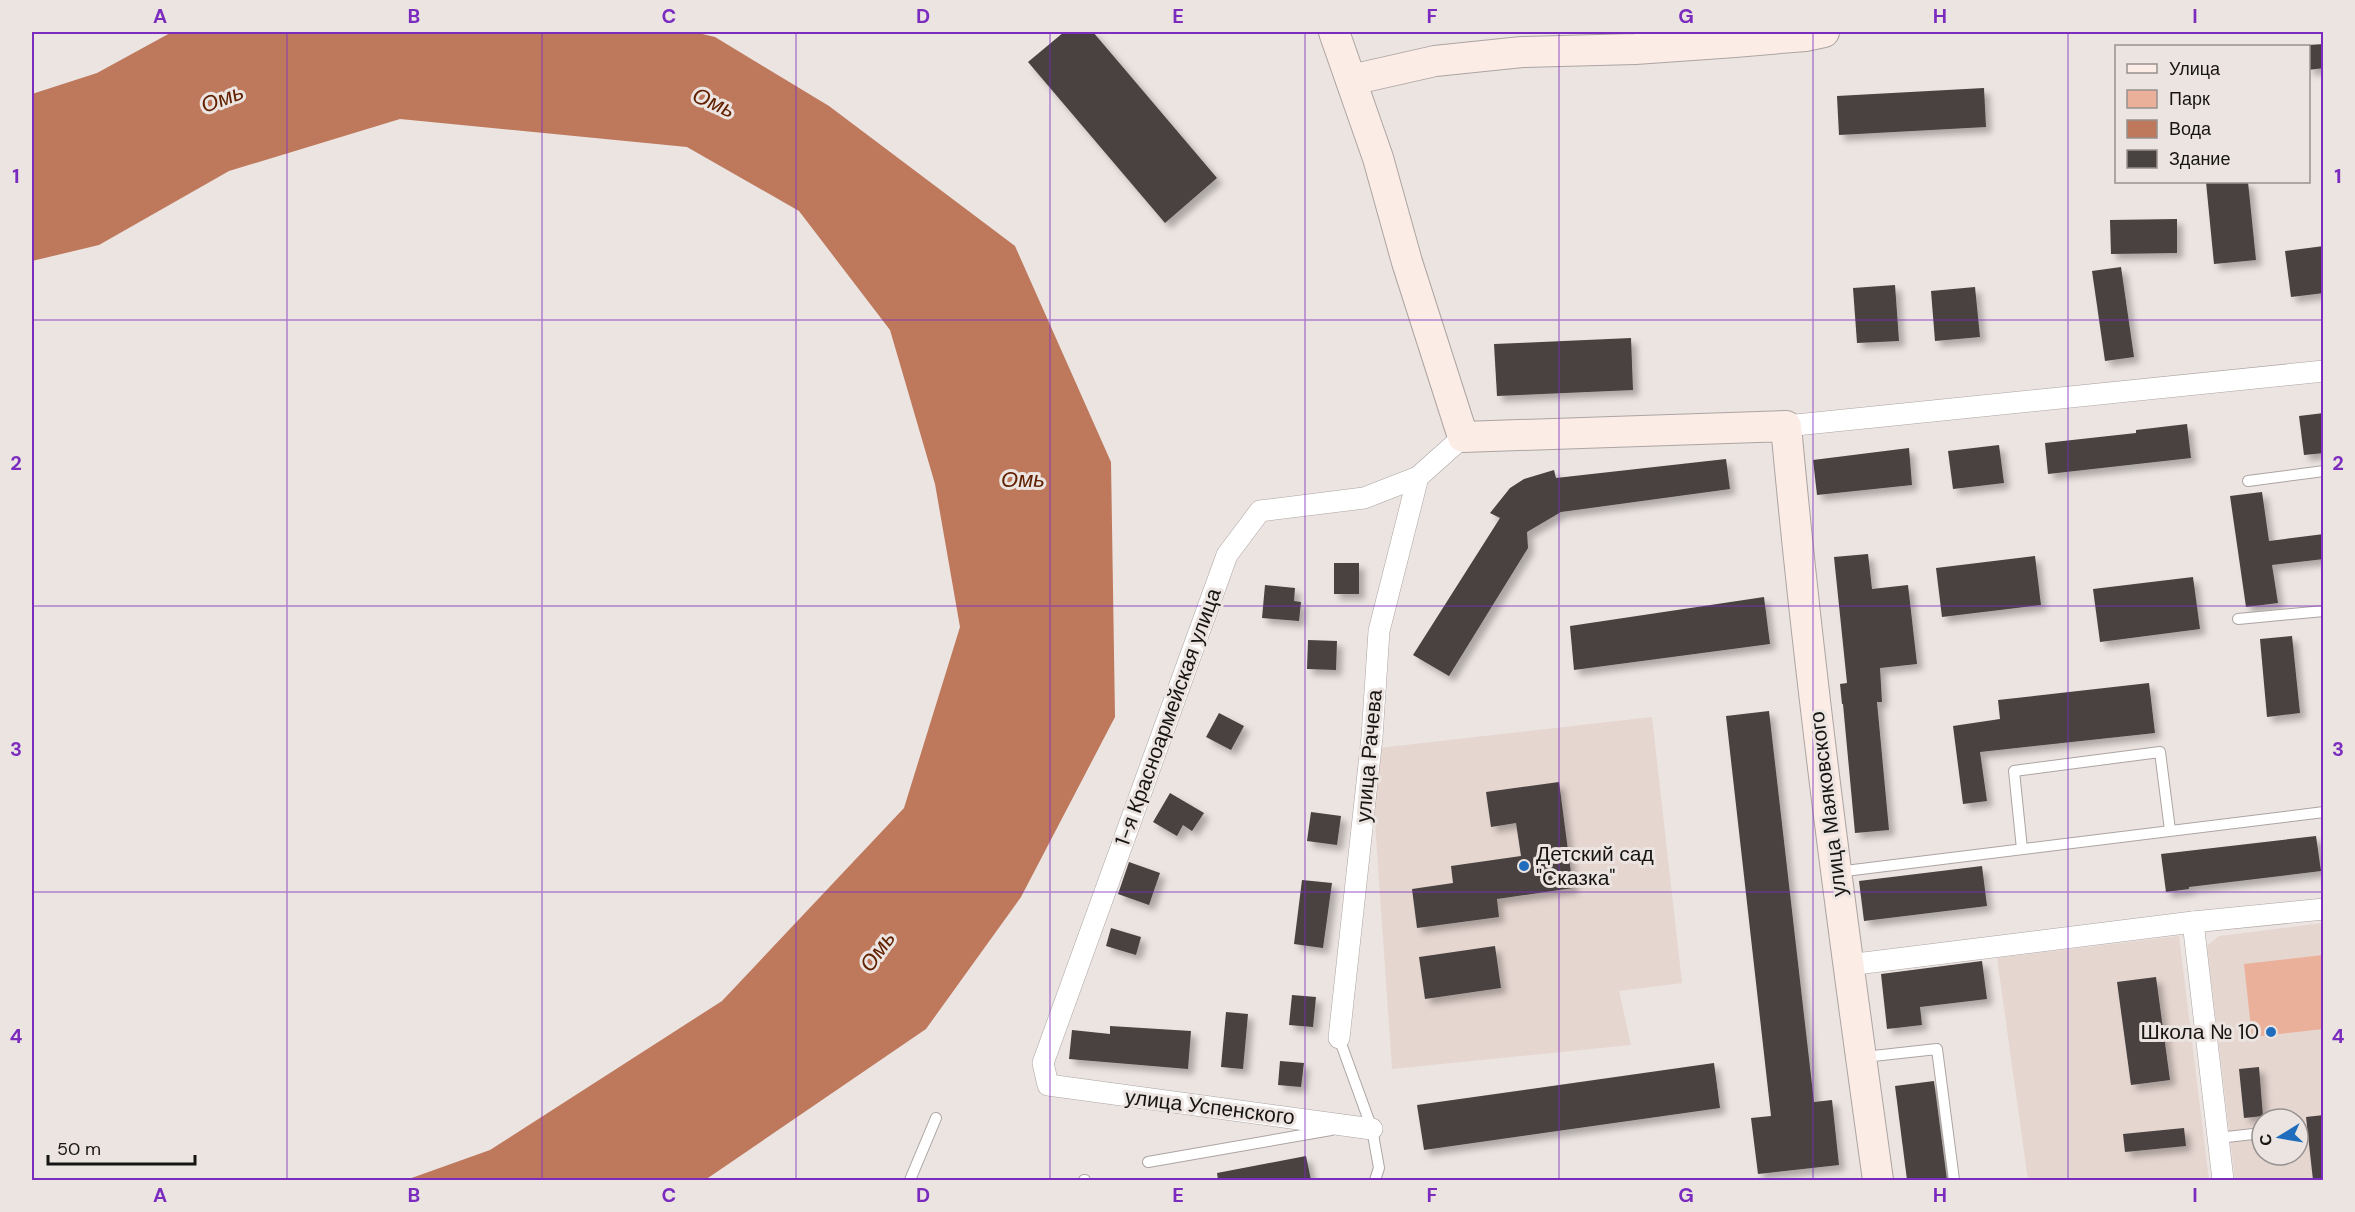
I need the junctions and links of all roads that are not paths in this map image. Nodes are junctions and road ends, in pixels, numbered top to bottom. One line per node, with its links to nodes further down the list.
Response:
1 (1334, 32): 3 (street)
2 (1824, 32): 3 (street)
3 (1351, 80): 6 (street)
4 (2324, 371): 5 (street)
5 (1786, 426): 6 (street); 15 (street, улица Маяковского)
6 (1463, 437): 8 (street)
7 (2324, 471): 9 (lane)
8 (1418, 477): 19 (street, улица Рачева); 21 (street, 1-я Красноармейская улица)
9 (2248, 481)
10 (2324, 611): 11 (lane)
11 (2238, 619)
12 (2324, 812): 13 (lane)
13 (2170, 830): 14 (lane); 14 (lane)
14 (2022, 849): 15 (lane)
15 (1837, 872): 18 (street, улица Маяковского)
16 (2324, 909): 17 (street)
17 (2193, 922): 18 (street); 25 (street)
18 (1848, 965): 20 (street, улица Маяковского)
19 (1339, 1038): 23 (lane)
20 (1861, 1057): 29 (street, улица Маяковского); 30 (lane)
21 (1048, 1085): 23 (street, улица Успенского)
22 (936, 1118): 27 (lane)
23 (1364, 1127): 26 (lane); 28 (lane)
24 (2250, 1134): 25 (lane)
25 (2218, 1138): 31 (street)
26 (1148, 1162)
27 (910, 1180)
28 (1375, 1180)
29 (1878, 1180)
30 (1954, 1180)
31 (2223, 1180)

